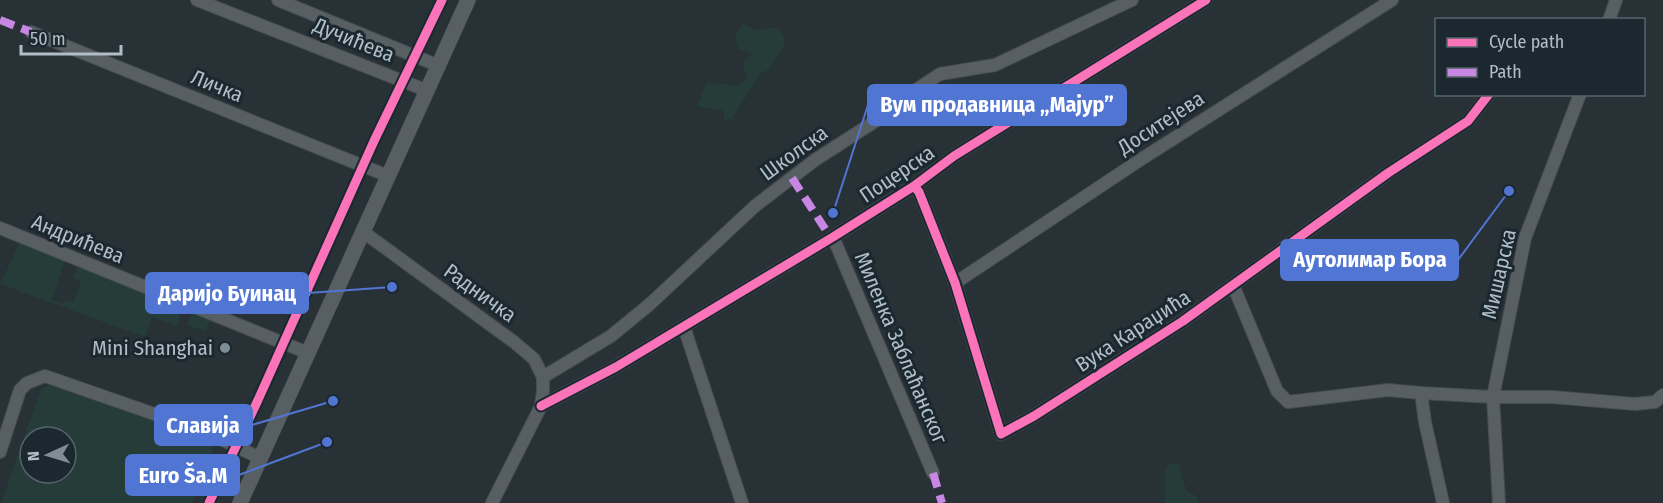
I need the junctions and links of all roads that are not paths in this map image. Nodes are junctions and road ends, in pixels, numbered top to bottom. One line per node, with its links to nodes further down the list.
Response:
1 (197, 0): 11 (street, Дучићева)
2 (278, 0): 10 (street)
3 (468, 0): 10 (street)
4 (1132, 0): 23 (street, Школска)
5 (1206, 0): 15 (street, Поцерска)
6 (1392, 0): 19 (street, Доситејева)
7 (1617, 0): 8 (street)
8 (1610, 18)
9 (31, 32): 14 (street, Личка)
10 (440, 66): 11 (street)
11 (428, 91): 14 (street)
12 (1487, 96): 20 (street, Вука Караџића)
13 (1579, 96): 26 (street, Мишарска)
14 (388, 176): 17 (street)
15 (914, 186): 18 (street, Поцерска); 19 (street, Вука Караџића)
16 (0, 228): 22 (street, Андрићева)
17 (362, 231): 22 (street); 23 (street, Радничка)
18 (833, 237): 21 (street, Поцерска); 30 (street, Миленка Заблаћанског)
19 (955, 283): 20 (street, Вука Караџића)
20 (1233, 285): 24 (street)
21 (684, 327): 27 (street, Поцерска); 33 (street)
22 (308, 353): 29 (street)
23 (543, 376): 27 (street)
24 (1421, 393): 26 (street); 34 (street)
25 (1663, 395): 26 (street)
26 (1492, 397): 35 (street, Мишарска)
27 (541, 406): 32 (street)
28 (0, 452): 29 (street)
29 (260, 458): 31 (street)
30 (933, 473)
31 (240, 503)
32 (492, 503)
33 (742, 503)
34 (1443, 503)
35 (1499, 503)

